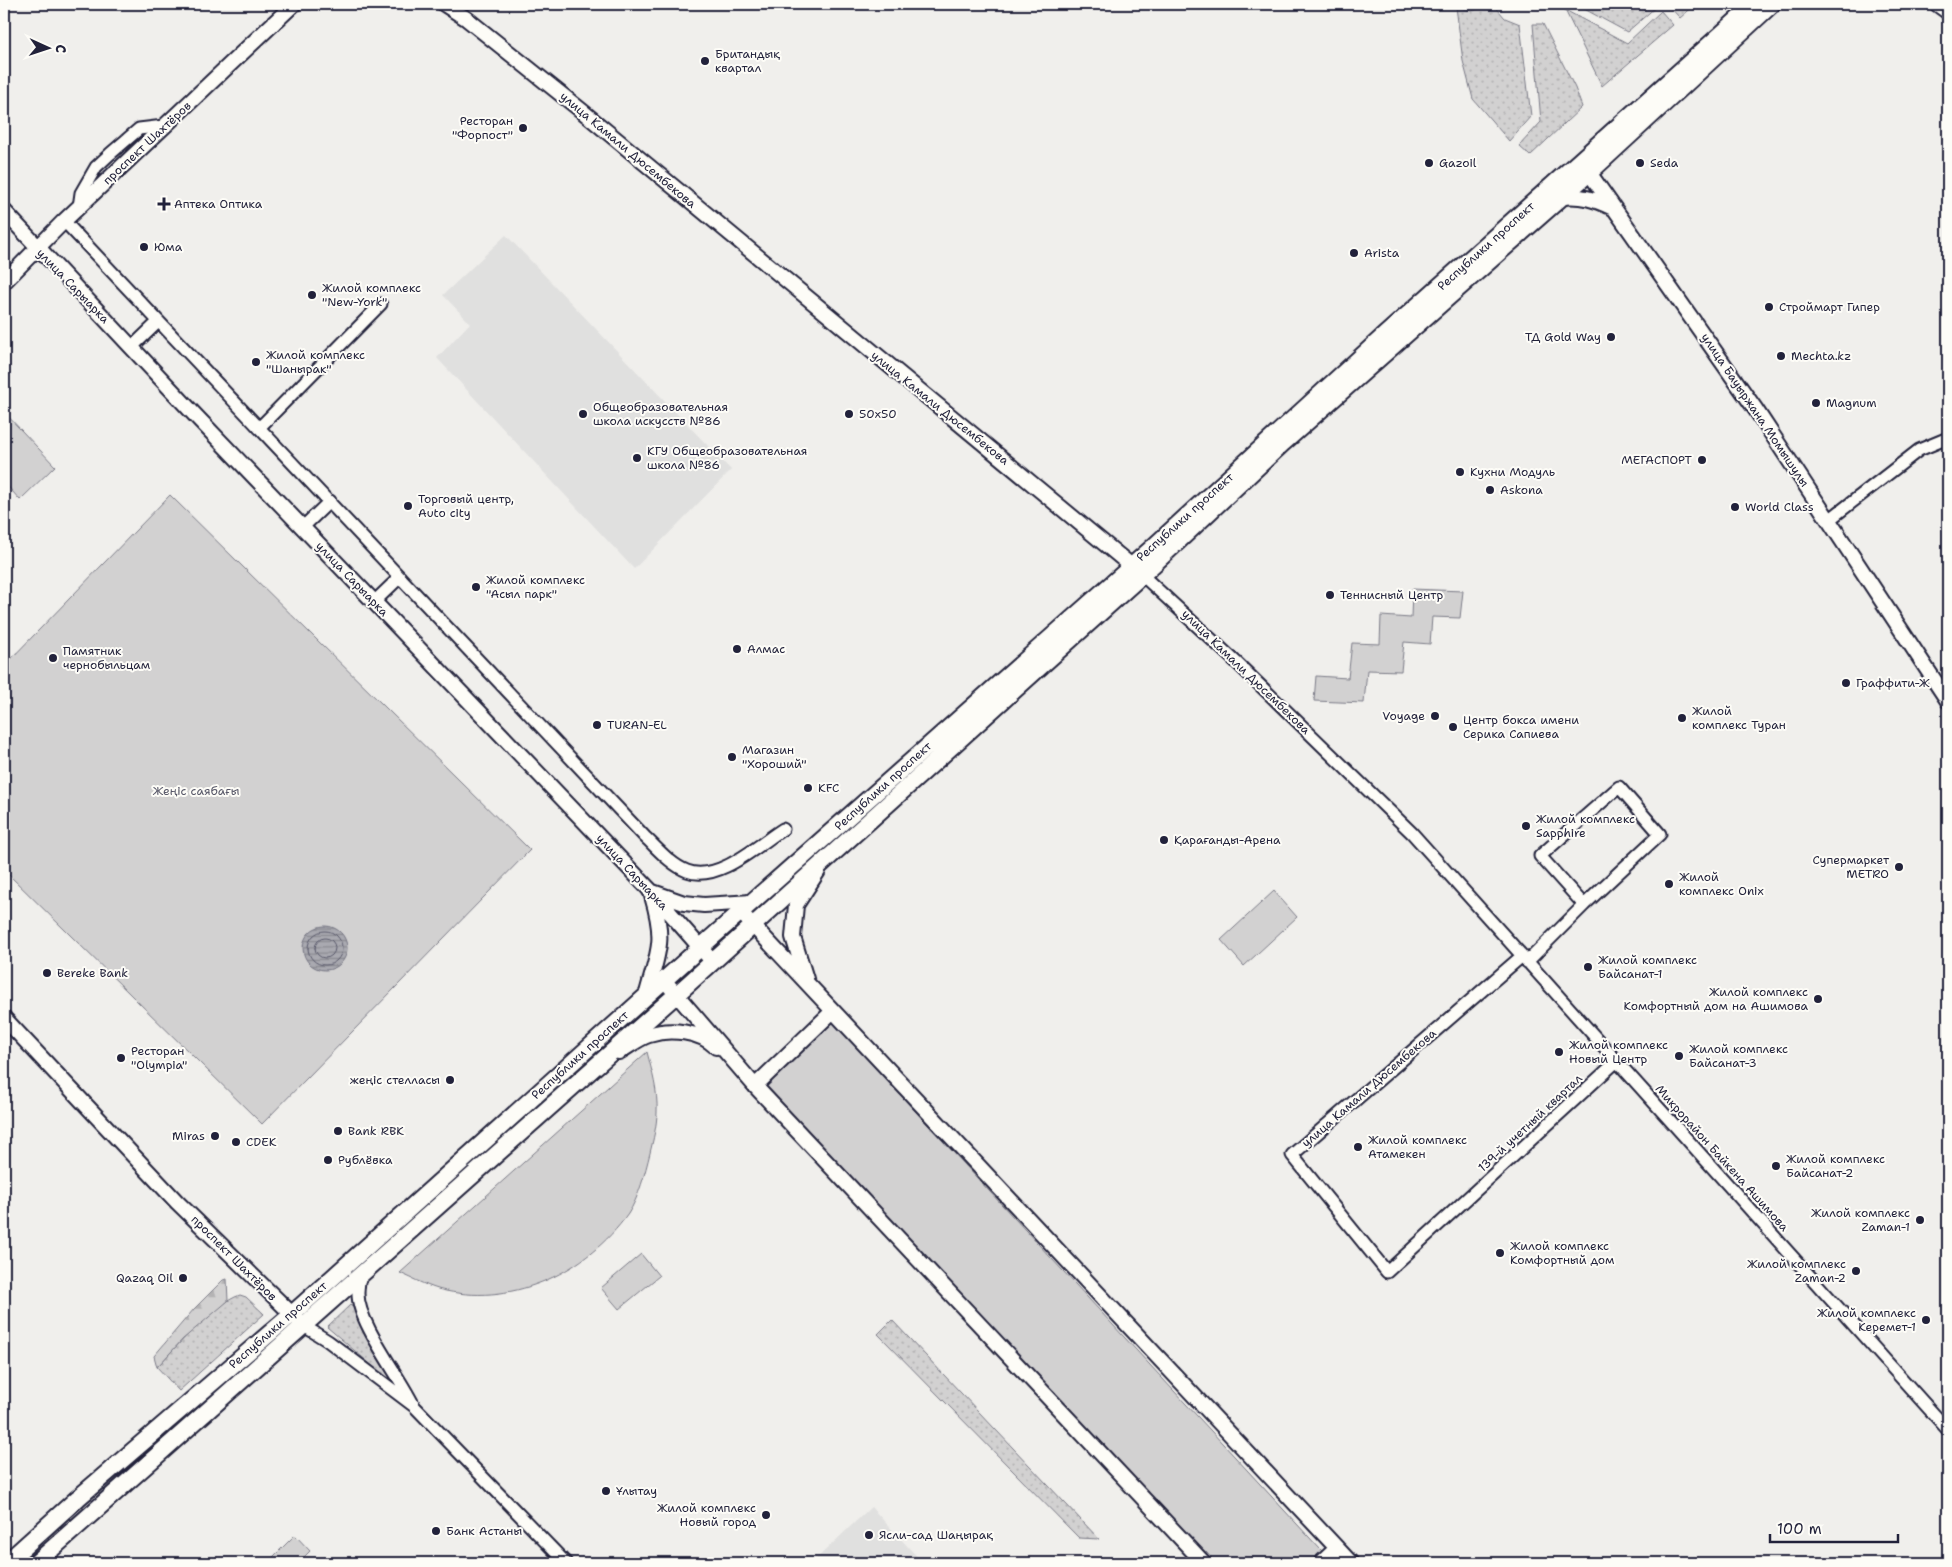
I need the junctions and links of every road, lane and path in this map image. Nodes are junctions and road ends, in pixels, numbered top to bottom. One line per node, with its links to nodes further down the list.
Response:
1 (294, 4): 14 (main road, проспект Шахтёров)
2 (444, 4): 8 (main road)
3 (458, 4): 8 (main road)
4 (1755, 4): 10 (highway, Республики проспект)
5 (1772, 4): 9 (highway, Республики проспект)
6 (1937, 4): 7 (main road)
7 (1948, 12)
8 (467, 19): 25 (main road, улица Камали Дюсембекова)
9 (1603, 160): 10 (highway, Республики проспект); 12 (main road)
10 (1585, 167): 11 (highway, Республики проспект); 12 (main road, улица Бауыржана Момышулы); 25 (highway, Республики проспект)
11 (1562, 197): 12 (main road); 25 (highway, Республики проспект)
12 (1616, 209): 23 (main road, улица Бауыржана Момышулы)
13 (4, 211): 15 (main road, улица Сарыарка)
14 (64, 221): 15 (main road, проспект Шахтёров); 18 (street)
15 (37, 249): 16 (main road, проспект Шахтёров); 19 (main road, улица Сарыарка)
16 (4, 282)
17 (381, 304): 20 (street)
18 (158, 322): 19 (street); 20 (street)
19 (132, 347): 24 (main road, улица Сарыарка)
20 (259, 428): 22 (street)
21 (1948, 438): 23 (street)
22 (330, 501): 24 (street); 26 (street)
23 (1829, 520): 28 (main road, улица Бауыржана Момышулы)
24 (303, 527): 27 (main road, улица Сарыарка)
25 (1137, 570): 29 (street, улица Камали Дюсембекова); 31 (highway, Республики проспект); 34 (highway, Республики проспект)
26 (400, 577): 27 (street); 30 (street)
27 (374, 602): 32 (main road, улица Сарыарка)
28 (1948, 700)
29 (1395, 816): 37 (street, Микрорайон Байкена Ашимова)
30 (783, 829)
31 (825, 860): 35 (highway, Республики проспект); 40 (main road)
32 (650, 890): 34 (main road); 36 (main road, улица Сарыарка); 42 (main road)
33 (1584, 905): 33 (street); 37 (street)
34 (747, 907): 35 (main road); 36 (highway, Республики проспект)
35 (752, 925): 38 (highway, Республики проспект); 40 (main road)
36 (701, 947): 38 (main road, улица Сарыарка); 39 (highway, Республики проспект)
37 (1524, 959): 45 (street, Микрорайон Байкена Ашимова); 48 (street, улица Камали Дюсембекова)
38 (712, 961): 41 (highway, Республики проспект)
39 (664, 980): 41 (main road); 42 (highway, Республики проспект)
40 (808, 984): 43 (main road)
41 (677, 994): 46 (highway, Республики проспект); 47 (main road)
42 (646, 997): 50 (highway, Республики проспект)
43 (833, 1011): 47 (main road); 54 (main road)
44 (4, 1018): 50 (main road, проспект Шахтёров)
45 (1617, 1061): 48 (street, 139-й учетный квартал); 53 (street, Микрорайон Байкена Ашимова)
46 (598, 1064): 47 (main road); 49 (highway, Республики проспект)
47 (751, 1081): 58 (main road)
48 (1461, 1206)
49 (360, 1275): 51 (highway, Республики проспект); 52 (street)
50 (291, 1315): 51 (main road, проспект Шахтёров); 55 (highway, Республики проспект)
51 (304, 1326): 52 (street, проспект Шахтёров); 56 (highway, Республики проспект)
52 (414, 1406): 57 (street, проспект Шахтёров)
53 (1948, 1430)
54 (1337, 1548): 59 (main road); 60 (main road)
55 (6, 1563)
56 (36, 1563)
57 (566, 1563)
58 (1204, 1563)
59 (1321, 1563)
60 (1351, 1563)

